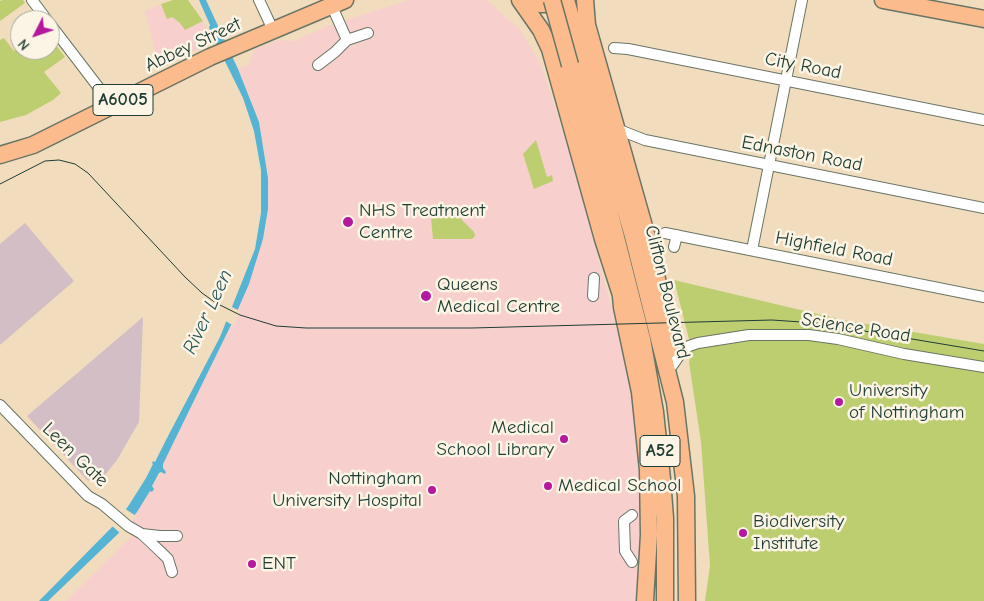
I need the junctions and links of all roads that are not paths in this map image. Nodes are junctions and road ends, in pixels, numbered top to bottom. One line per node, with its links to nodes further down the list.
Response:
1 (258, 0): 11 (street)
2 (520, 0): 33 (main road)
3 (525, 0): 5 (main road)
4 (552, 0): 16 (main road, Clifton Boulevard / A52, bridge)
5 (565, 0): 16 (main road, Clifton Boulevard / A52)
6 (585, 0): 21 (main road)
7 (802, 0): 18 (street)
8 (883, 0): 10 (main road)
9 (335, 2): 11 (main road, Abbey Street); 14 (street)
10 (984, 19)
11 (273, 30): 19 (main road, Abbey Street / A6005)
12 (368, 33): 14 (street)
13 (60, 37): 19 (street)
14 (347, 40): 17 (street)
15 (614, 48): 18 (street, City Road)
16 (577, 64): 35 (main road, Clifton Boulevard / A52); 38 (main road, Clifton Boulevard / A52)
17 (318, 65)
18 (787, 80): 20 (street, City Road); 24 (street)
19 (112, 105): 22 (main road, Abbey Street / A6005)
20 (984, 120)
21 (617, 127): 24 (street, Ednaston Road); 36 (main road)
22 (33, 145): 23 (main road, Abbey Street / A6005); 25 (main road, Abbey Street / A6005)
23 (0, 154)
24 (770, 165): 26 (street, Ednaston Road); 30 (street)
25 (0, 166)
26 (984, 208)
27 (664, 233): 28 (street, Highfield Road)
28 (677, 235): 29 (street); 30 (street, Highfield Road)
29 (674, 247)
30 (752, 250): 34 (street, Highfield Road)
31 (594, 278): 32 (street)
32 (592, 296)
33 (621, 296): 35 (main road); 45 (main road)
34 (984, 297)
35 (646, 361): 46 (main road, Clifton Boulevard / A52)
36 (672, 366): 37 (street, Science Road); 38 (main road)
37 (984, 367)
38 (675, 402): 47 (main road, Clifton Boulevard / A52)
39 (0, 405): 41 (street, Leen Gate)
40 (632, 515): 43 (street)
41 (142, 534): 42 (street); 44 (street)
42 (177, 536)
43 (632, 562)
44 (172, 572)
45 (645, 601)
46 (665, 601)
47 (687, 601)

